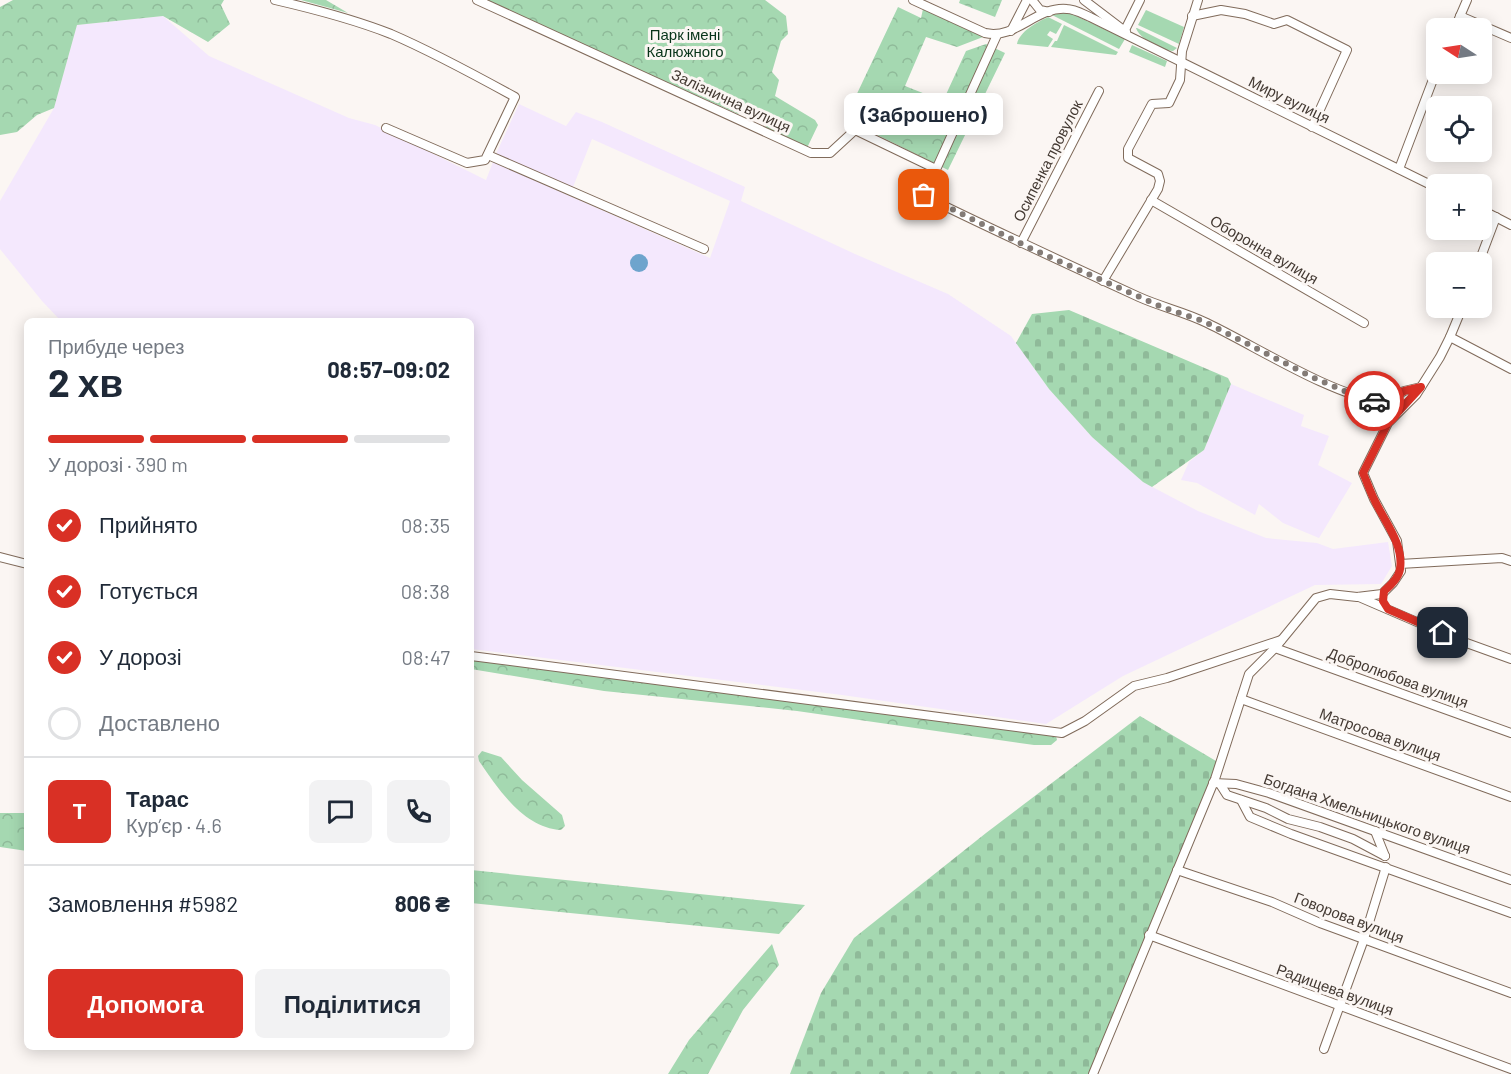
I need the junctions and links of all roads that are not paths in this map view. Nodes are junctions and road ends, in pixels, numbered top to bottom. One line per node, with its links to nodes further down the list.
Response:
1 (275, 0): 23 (street)
2 (477, 0): 24 (street, Залізнична вулиця)
3 (914, 0): 16 (street)
4 (1027, 0): 14 (street)
5 (1032, 0): 11 (street)
6 (1066, 0): 11 (street)
7 (1084, 0): 15 (street)
8 (1140, 0): 15 (street)
9 (1198, 0): 12 (street)
10 (1467, 0): 13 (street)
11 (1054, 11): 14 (street); 15 (street)
12 (1192, 16): 18 (street); 21 (street)
13 (1461, 16): 17 (street)
14 (1011, 32): 16 (street)
15 (1127, 33): 18 (street, Миру вулиця)
16 (997, 35): 24 (street)
17 (1511, 38)
18 (1181, 62): 21 (street, Миру вулиця); 27 (street)
19 (1431, 84): 25 (street)
20 (1099, 91): 31 (street, Осипенка провулок)
21 (1312, 127): 25 (street, Миру вулиця)
22 (386, 128): 23 (street)
23 (488, 155): 32 (street)
24 (936, 169): 31 (street)
25 (1399, 169): 26 (street, Миру вулиця)
26 (1426, 182)
27 (1151, 201): 34 (street); 36 (street, Оборонна вулиця)
28 (1492, 215): 29 (street)
29 (1496, 217): 30 (street); 33 (street)
30 (1511, 225)
31 (1021, 243): 34 (street)
32 (704, 249)
33 (1483, 252)
34 (1103, 281): 39 (street)
35 (1458, 318): 37 (street)
36 (1364, 323)
37 (1450, 338): 38 (street); 39 (street)
38 (1511, 369)
39 (1421, 387): 43 (street)
40 (0, 557): 42 (street)
41 (1511, 561): 43 (street)
42 (24, 563)
43 (1400, 564): 44 (street)
44 (1384, 591): 45 (street); 46 (street)
45 (1358, 597): 46 (street); 47 (street)
46 (1388, 609): 50 (street)
47 (1283, 639): 48 (street); 49 (street)
48 (1275, 648): 51 (street); 52 (street, Добролюбова вулиця)
49 (474, 656)
50 (1511, 658)
51 (1241, 699): 53 (street); 54 (street, Матросова вулиця)
52 (1511, 733)
53 (1216, 784): 55 (street); 56 (street, Богдана Хмельницького вулиця); 59 (street)
54 (1511, 797)
55 (1241, 800): 57 (street); 58 (street)
56 (1375, 831): 57 (street); 60 (street, Богдана Хмельницького вулиця)
57 (1385, 856): 58 (street)
58 (1388, 868): 61 (street); 63 (street)
59 (1176, 870): 62 (street); 63 (street, Говорова вулиця)
60 (1511, 880)
61 (1511, 913)
62 (1149, 935): 65 (street, Радищева вулиця); 68 (street)
63 (1364, 938): 64 (street, Говорова вулиця); 65 (street)
64 (1511, 993)
65 (1340, 1007): 66 (street); 67 (street, Радищева вулиця)
66 (1324, 1049)
67 (1511, 1069)
68 (1093, 1074)

